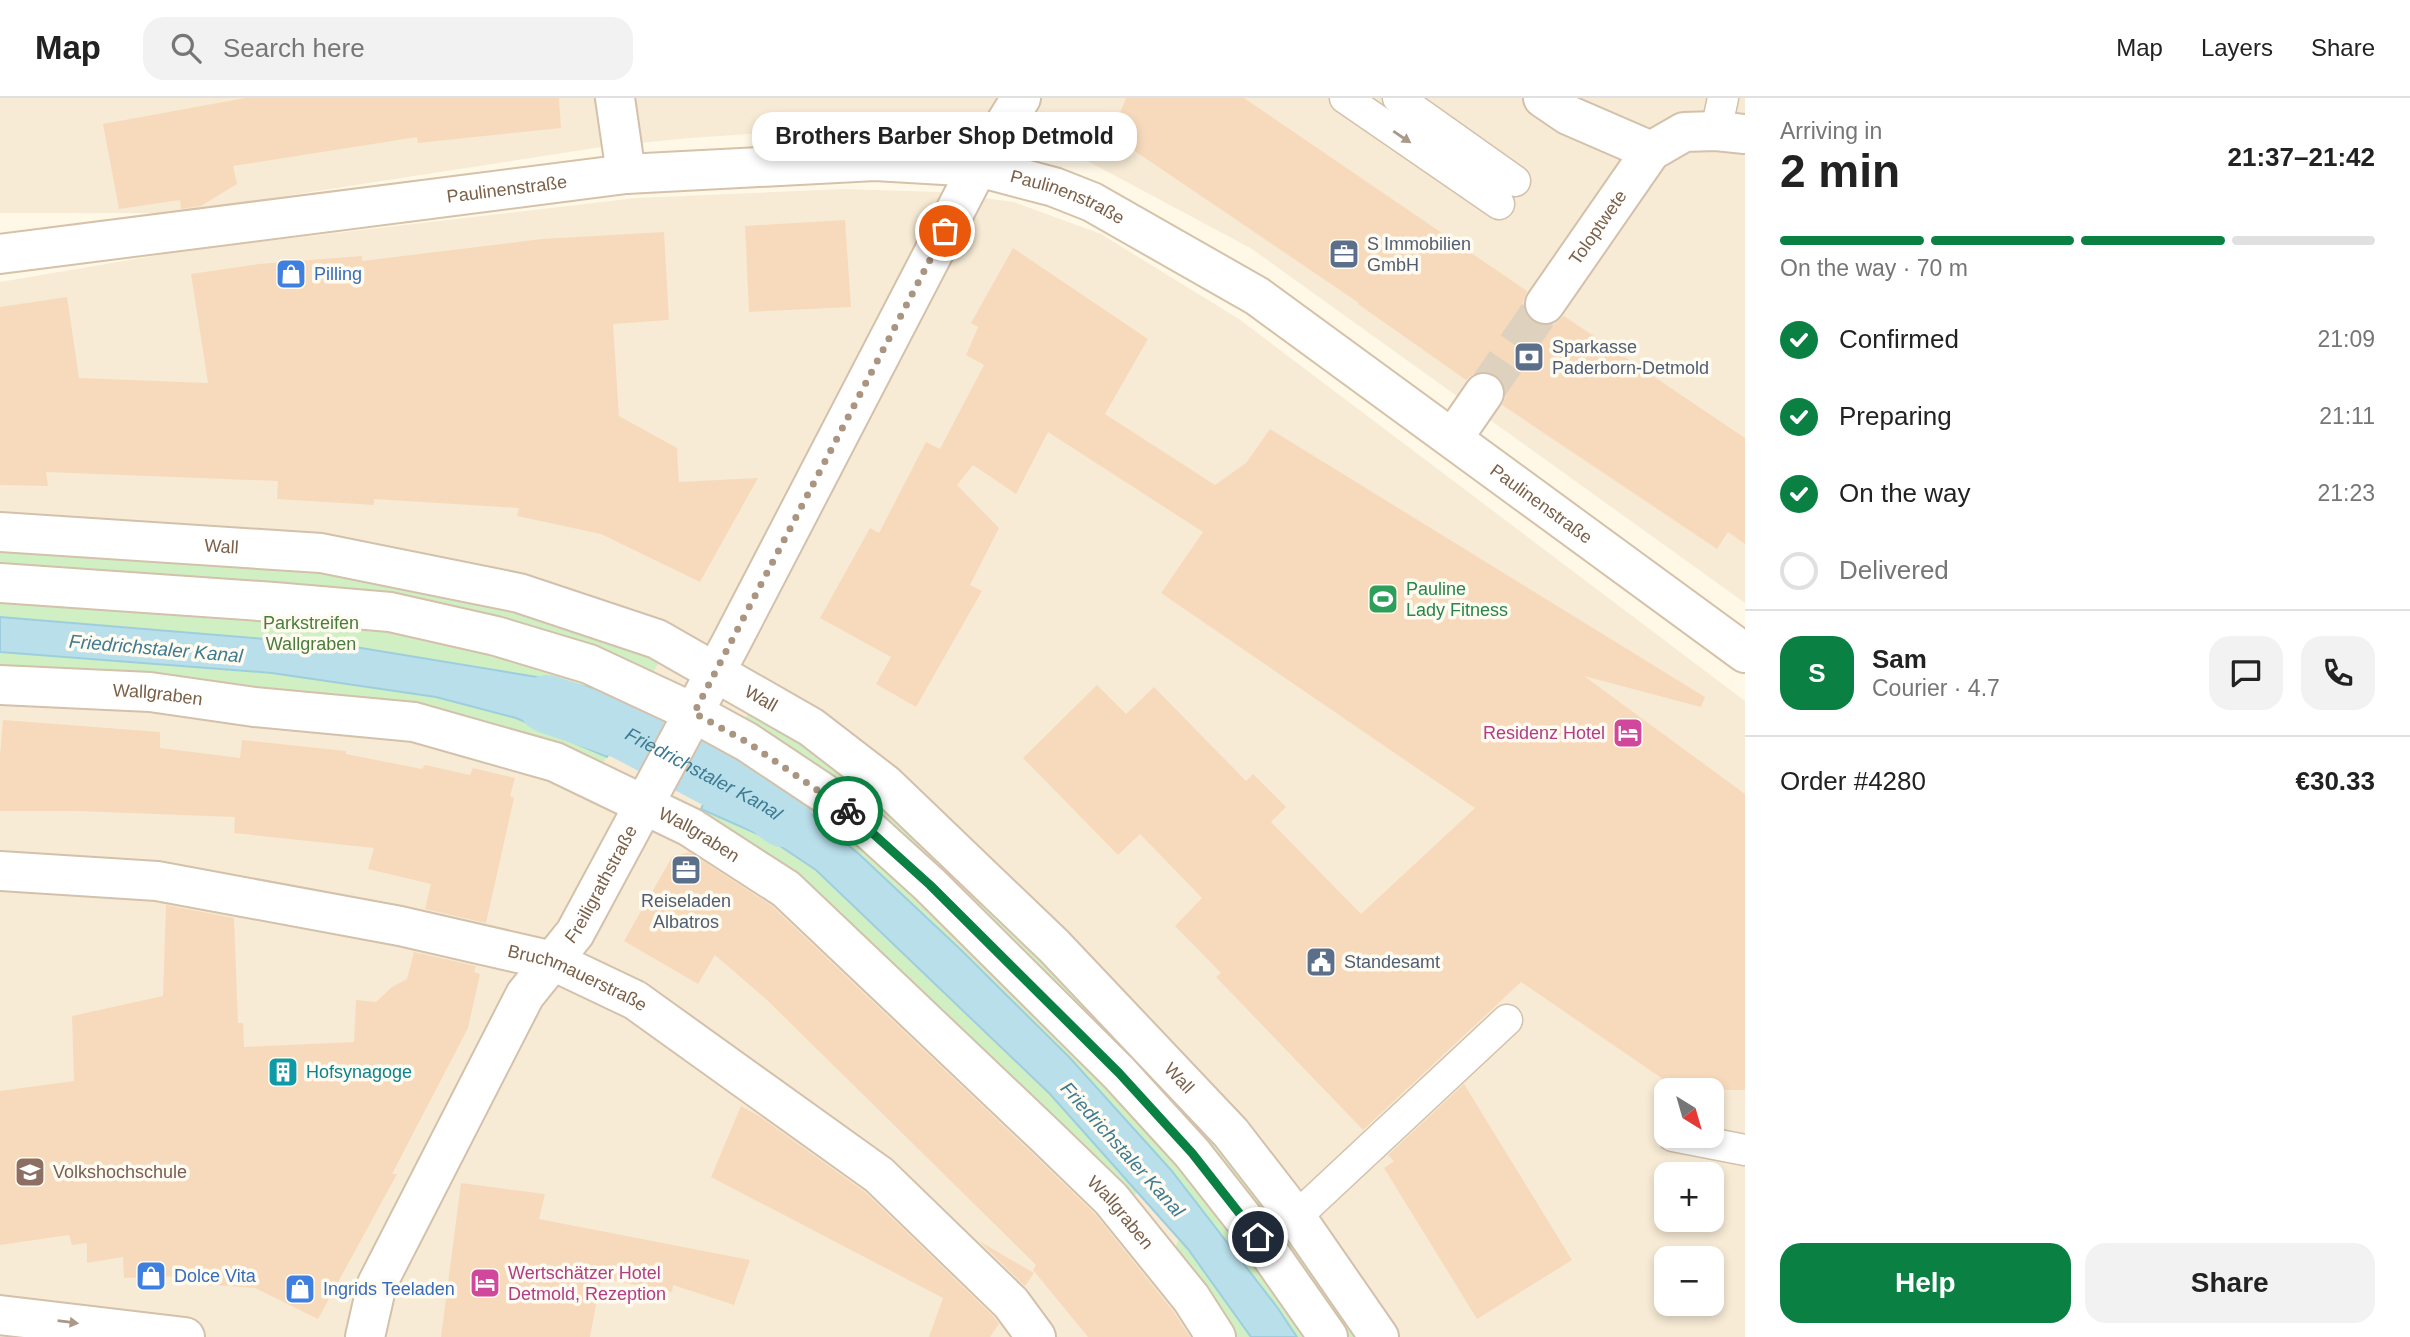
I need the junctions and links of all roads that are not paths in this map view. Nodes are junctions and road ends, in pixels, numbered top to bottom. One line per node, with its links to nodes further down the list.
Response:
1 (615, 98): 9 (street)
2 (1021, 98): 8 (street, Freiligrathstraße)
3 (1345, 98): 4 (lane, one-way to 4)
4 (1398, 98)
5 (1543, 98): 7 (street)
6 (1728, 121): 7 (street, Toloptwete)
7 (1651, 151): 11 (street, Toloptwete)
8 (978, 167): 9 (street, Paulinenstraße); 13 (street, Paulinenstraße); 17 (street, Freiligrathstraße)
9 (626, 174): 10 (street, Paulinenstraße)
10 (3, 254)
11 (1545, 304)
12 (1484, 393): 13 (street)
13 (1453, 438): 16 (street, Paulinenstraße)
14 (0, 532): 17 (street, Wall)
15 (0, 583): 19 (street)
16 (1745, 653)
17 (714, 672): 19 (street, Freiligrathstraße); 26 (street, Wall)
18 (0, 685): 20 (street, Wallgraben)
19 (689, 721): 20 (street, Freiligrathstraße); 27 (street)
20 (649, 794): 22 (street, Freiligrathstraße); 32 (street, Wallgraben)
21 (0, 871): 22 (street, Bruchmauerstraße)
22 (553, 961): 30 (street, Freiligrathstraße); 31 (street, Bruchmauerstraße)
23 (1507, 1020): 26 (lane)
24 (1724, 1146): 25 (lane)
25 (1745, 1150)
26 (1296, 1217): 27 (street); 34 (street, Wall)
27 (1258, 1237): 33 (street)
28 (0, 1315): 29 (street, one-way to 29)
29 (185, 1337)
30 (365, 1337)
31 (1036, 1337)
32 (1216, 1337)
33 (1328, 1337)
34 (1379, 1337)

